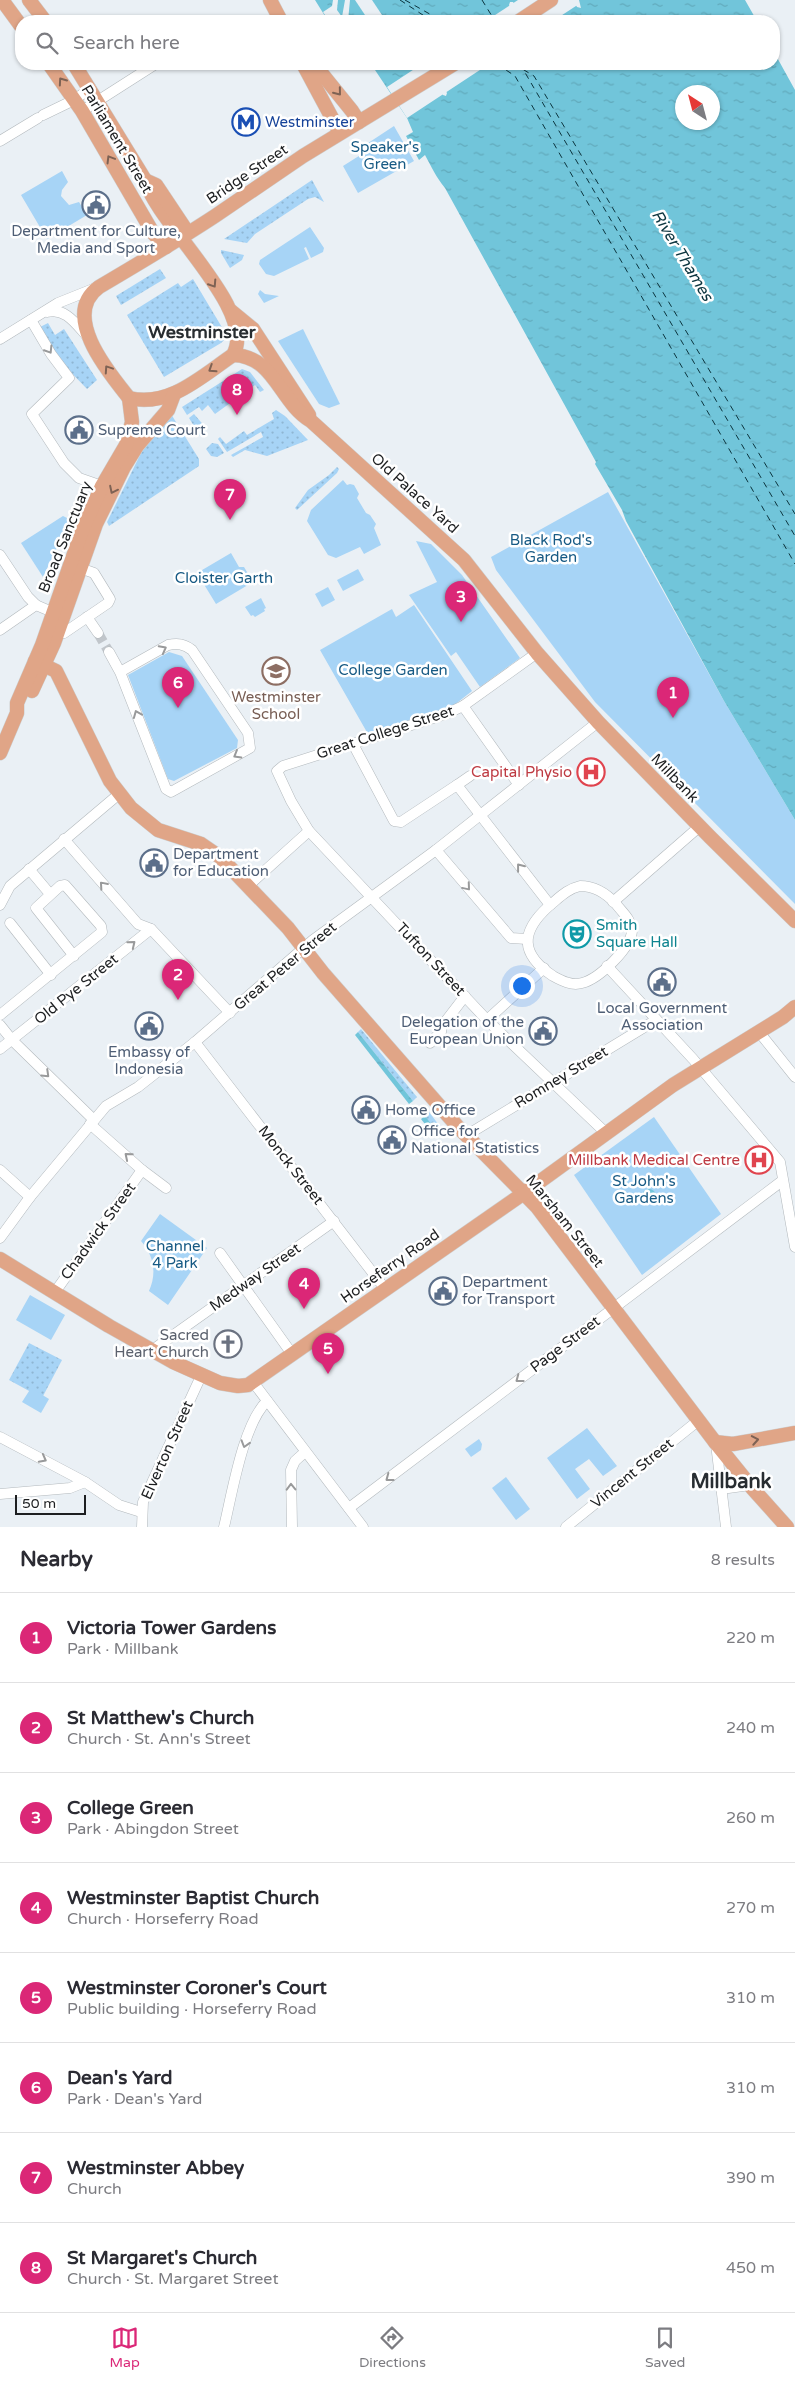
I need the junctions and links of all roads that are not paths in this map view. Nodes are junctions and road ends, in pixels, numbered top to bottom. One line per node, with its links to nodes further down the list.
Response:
1 (2, 0): 8 (main road)
2 (30, 0): 5 (main road)
3 (270, 0): 6 (main road)
4 (552, 0): 7 (main road)
5 (41, 15)
6 (278, 15)
7 (529, 15)
8 (15, 18)
9 (53, 70): 17 (main road, Parliament Street, one-way to 9)
10 (78, 70): 15 (main road, Parliament Street)
11 (146, 70): 16 (street)
12 (306, 70): 19 (main road)
13 (319, 70): 18 (main road, one-way to 18)
14 (444, 70): 18 (main road, Bridge Street)
15 (90, 88): 16 (main road, Parliament Street); 17 (street)
16 (98, 101): 17 (street); 22 (main road, Parliament Street)
17 (78, 105): 20 (street); 21 (main road, Parliament Street, one-way to 17)
18 (359, 122): 19 (main road, Bridge Street)
19 (340, 133): 22 (main road, Bridge Street)
20 (0, 141)
21 (153, 233): 23 (main road, Parliament Street); 24 (main road)
22 (185, 238): 23 (main road); 24 (main road); 26 (main road, one-way to 26)
23 (166, 247): 24 (main road)
24 (129, 269): 25 (main road)
25 (99, 287): 27 (street); 29 (main road)
26 (231, 310): 31 (main road); 34 (main road)
27 (41, 314): 28 (street); 29 (street)
28 (31, 320): 30 (street); 35 (street, one-way to 35)
29 (89, 338): 33 (main road, one-way to 29)
30 (0, 339)
31 (233, 355): 32 (main road, one-way to 32); 34 (main road, Old Palace Yard)
32 (174, 394): 33 (main road); 37 (main road, Broad Sanctuary, one-way to 37)
33 (129, 398): 35 (main road, Broad Sanctuary)
34 (311, 421): 45 (main road, Old Palace Yard)
35 (102, 486): 39 (main road, Broad Sanctuary)
36 (0, 555): 38 (street)
37 (80, 568): 39 (main road, Broad Sanctuary); 40 (street)
38 (36, 605): 39 (street); 41 (street)
39 (58, 615): 42 (main road, Broad Sanctuary); 46 (main road, Broad Sanctuary)
40 (87, 616): 42 (street); 43 (street)
41 (0, 630)
42 (58, 632): 46 (main road, Broad Sanctuary)
43 (98, 633)
44 (108, 652): 47 (street)
45 (537, 653): 48 (street, Great College Street); 49 (main road, Millbank)
46 (40, 663): 51 (main road); 56 (main road, Marsham Street)
47 (120, 672): 47 (street, one-way to 47)
48 (463, 706): 50 (street, Great College Street); 55 (street)
49 (598, 722): 55 (street, Great Peter Street); 58 (main road, Millbank)
50 (353, 744): 52 (street, Great College Street); 54 (street)
51 (0, 753)
52 (278, 769): 59 (street, Tufton Street)
53 (470, 776): 54 (street)
54 (457, 785): 57 (street)
55 (519, 785): 57 (street, Great Peter Street)
56 (119, 794): 60 (street); 63 (main road, Marsham Street)
57 (480, 816): 61 (street, Great Peter Street); 68 (street, one-way to 57)
58 (699, 826): 66 (street); 69 (main road, Millbank)
59 (309, 831): 63 (street); 65 (street, Tufton Street)
60 (64, 839): 62 (street); 71 (street, one-way to 60)
61 (436, 850): 65 (street, Great Peter Street); 72 (street, one-way to 72)
62 (29, 869): 64 (street); 67 (street)
63 (248, 886): 73 (main road, Marsham Street)
64 (50, 894): 74 (street); 74 (street)
65 (372, 896): 73 (street, Great Peter Street); 78 (street, Tufton Street)
66 (614, 902): 68 (street); 75 (street)
67 (0, 905)
68 (550, 905): 72 (street)
69 (795, 921)
70 (10, 923): 77 (street)
71 (151, 929): 80 (street); 87 (street, Old Pye Street, one-way to 71)
72 (527, 938): 76 (street)
73 (304, 948): 80 (street, Great Peter Street); 96 (main road, Marsham Street)
74 (74, 956): 77 (street)
75 (607, 966): 76 (street); 84 (street)
76 (544, 968): 83 (street)
77 (51, 975): 81 (street)
78 (465, 996): 83 (street, Tufton Street); 89 (street)
79 (795, 1007): 82 (main road, Horseferry Road)
80 (230, 1012): 88 (street, Great Peter Street)
81 (0, 1015)
82 (789, 1016): 86 (main road, Horseferry Road)
83 (487, 1020): 93 (street, Tufton Street)
84 (656, 1020): 91 (street); 93 (street, Romney Street)
85 (0, 1025): 87 (street, Chadwick Street)
86 (759, 1032): 91 (main road, Horseferry Road); 92 (street)
87 (12, 1040): 90 (street, Old Pye Street); 94 (street, Chadwick Street, one-way to 94)
88 (195, 1042): 94 (street, Great Peter Street); 103 (street, Monck Street)
89 (430, 1043)
90 (0, 1049)
91 (700, 1068): 95 (main road, Horseferry Road); 99 (street)
92 (795, 1077)
93 (551, 1083): 95 (street, Tufton Street); 96 (street, Romney Street)
94 (92, 1122): 98 (street, Chadwick Street, one-way to 94); 102 (street, Great Peter Street)
95 (606, 1133): 101 (main road, Horseferry Road)
96 (466, 1135): 101 (main road, Marsham Street)
97 (0, 1170): 102 (street)
98 (142, 1170): 100 (street, Chadwick Street); 110 (street, Chadwick Street)
99 (782, 1181): 105 (street); 111 (street, Page Street)
100 (166, 1188)
101 (524, 1193): 109 (main road, Horseferry Road); 111 (main road, Marsham Street)
102 (30, 1197): 104 (street, Great Peter Street)
103 (334, 1220): 108 (street, Medway Street); 109 (street, Monck Street)
104 (0, 1238)
105 (795, 1247)
106 (220, 1253): 108 (street)
107 (0, 1259): 110 (main road, Horseferry Road)
108 (243, 1285): 112 (street, Medway Street); 113 (street)
109 (386, 1290): 113 (main road, Horseferry Road)
110 (55, 1292): 112 (main road, Horseferry Road)
111 (613, 1307): 117 (main road, Marsham Street); 126 (street, Page Street, one-way to 126)
112 (151, 1351): 114 (main road, Horseferry Road)
113 (292, 1354): 115 (main road, Horseferry Road)
114 (201, 1376): 115 (main road, Horseferry Road); 127 (street, Elverton Street)
115 (253, 1382): 116 (street)
116 (267, 1402): 121 (street); 129 (street, one-way to 129)
117 (698, 1420): 120 (main road, Marsham Street); 132 (street, Vincent Street)
118 (795, 1433): 120 (main road, one-way to 118)
119 (0, 1437): 122 (street, one-way to 122)
120 (715, 1442): 123 (main road, Marsham Street); 124 (street)
121 (305, 1452): 126 (street); 130 (street, one-way to 121)
122 (85, 1482): 125 (street); 127 (street)
123 (750, 1485): 124 (street); 134 (main road, Marsham Street)
124 (721, 1489): 133 (street)
125 (0, 1494)
126 (349, 1508): 131 (street)
127 (141, 1512): 128 (street, Elverton Street)
128 (142, 1527)
129 (224, 1527)
130 (292, 1527)
131 (363, 1527)
132 (566, 1527)
133 (726, 1527)
134 (787, 1527)

